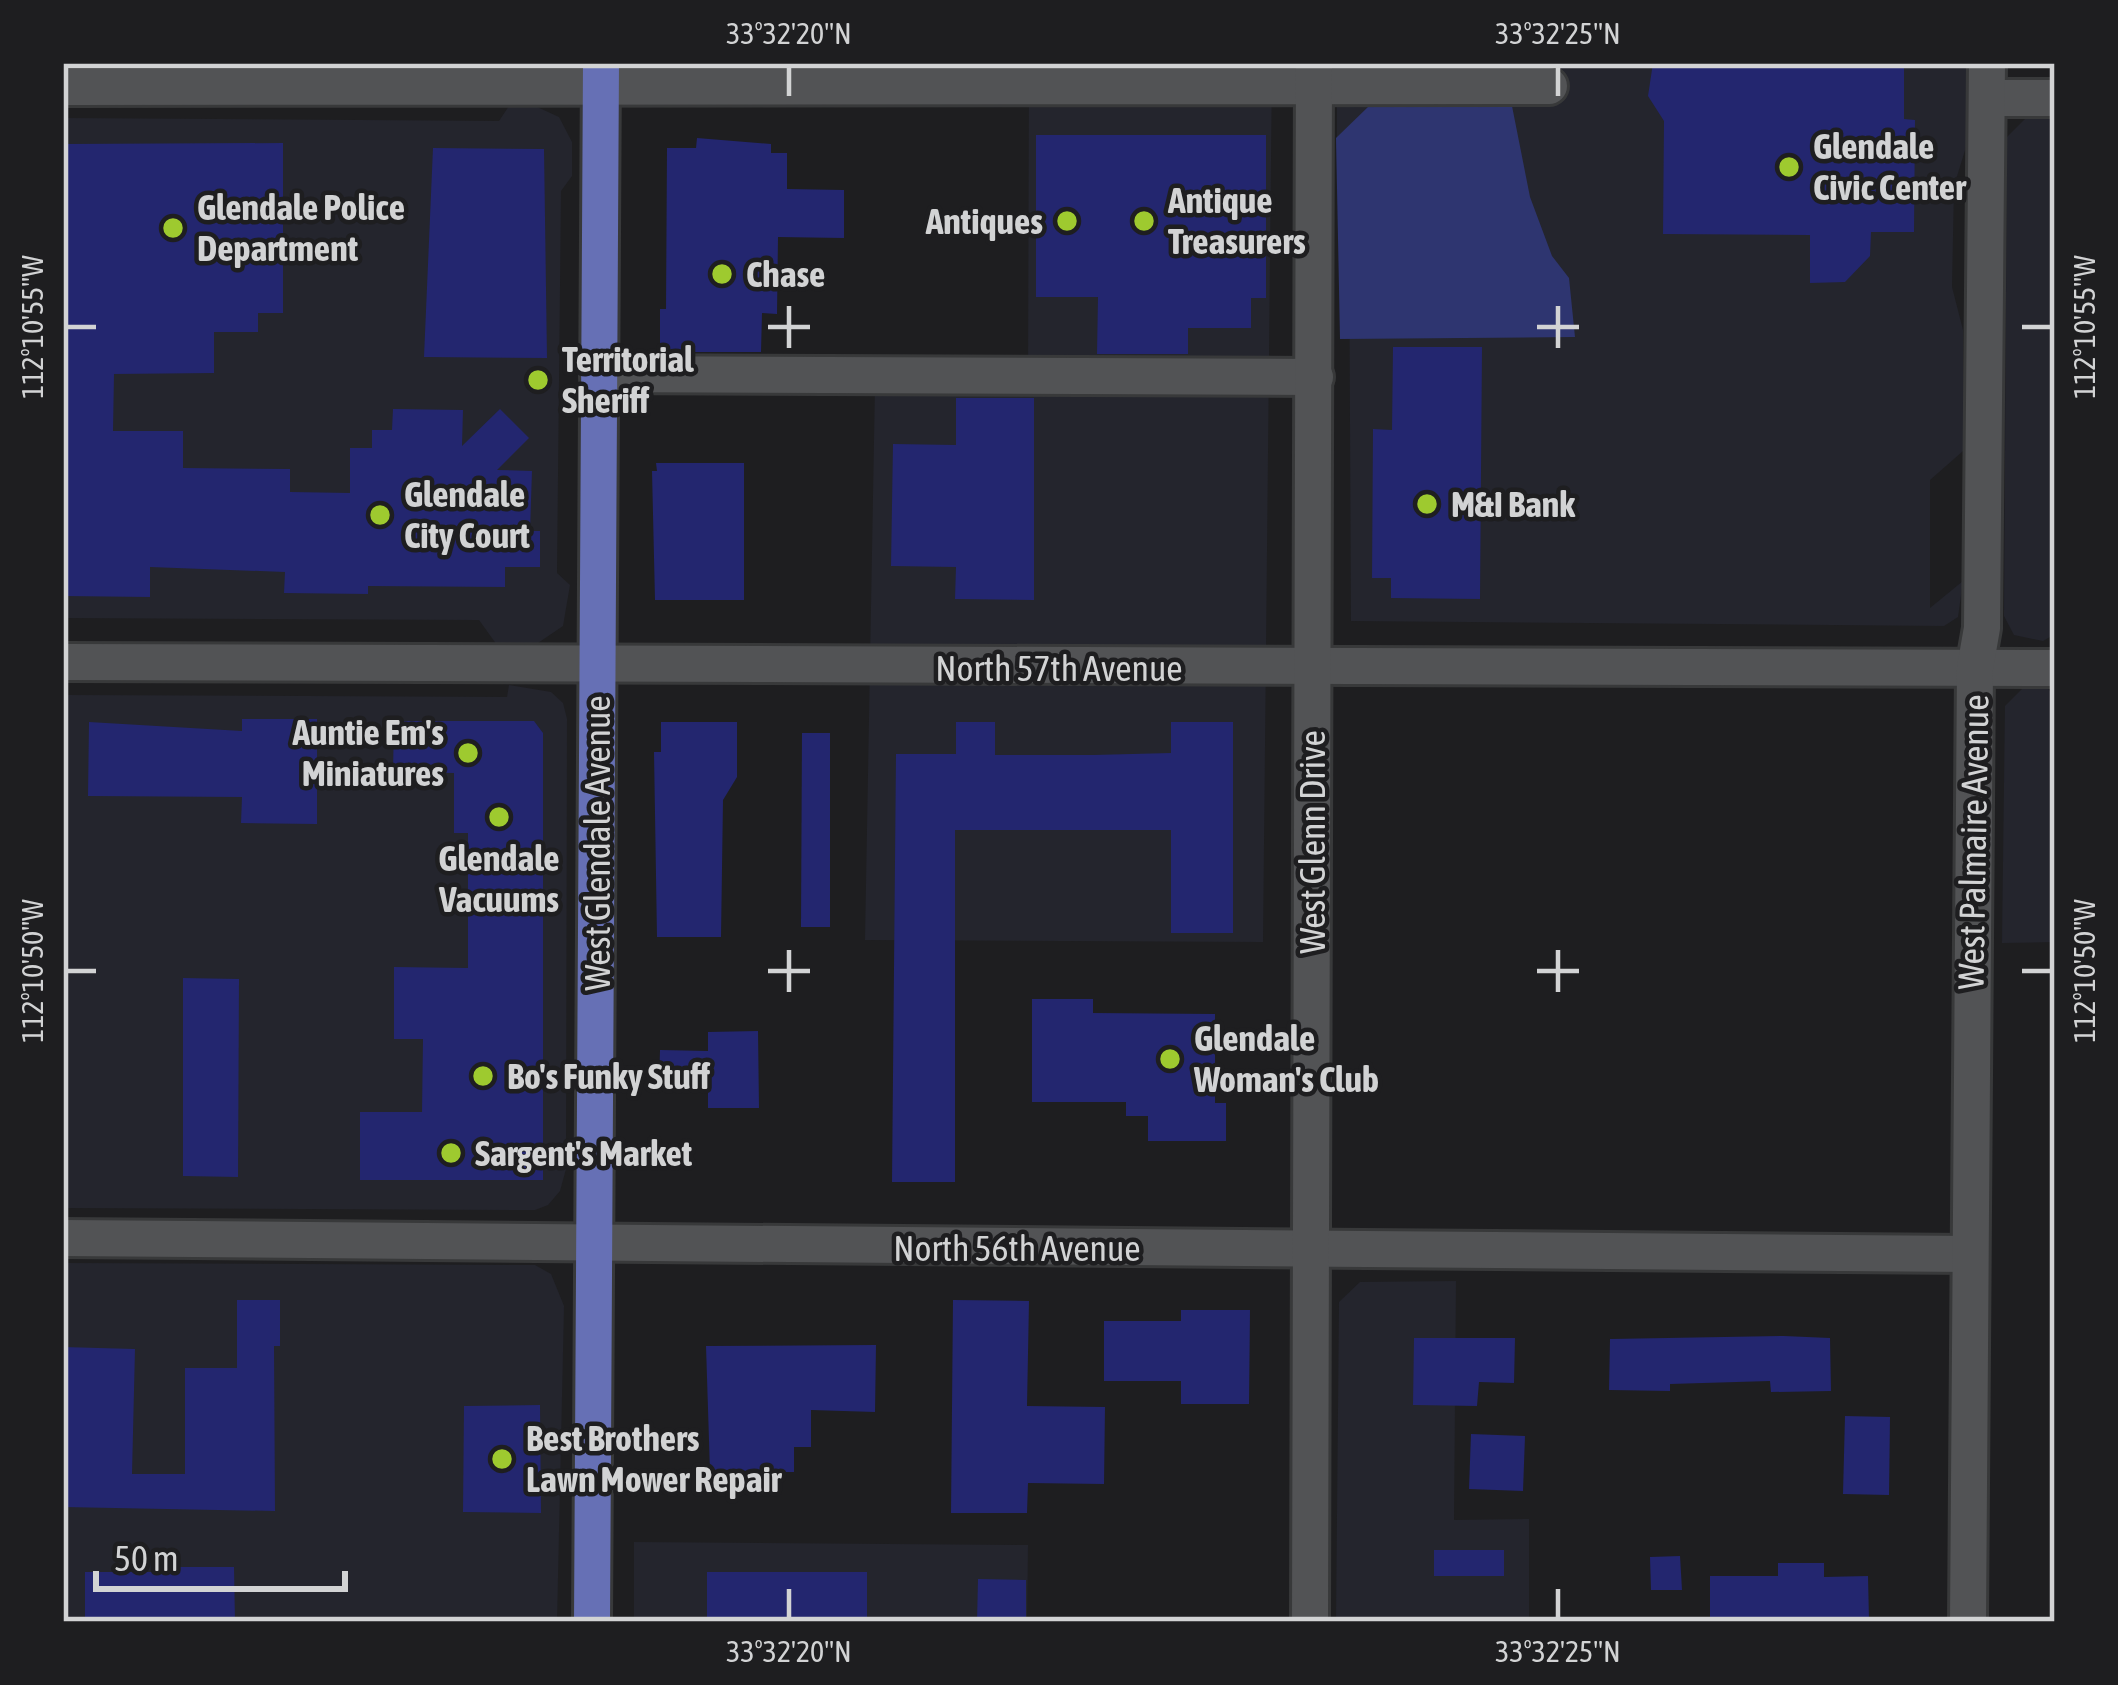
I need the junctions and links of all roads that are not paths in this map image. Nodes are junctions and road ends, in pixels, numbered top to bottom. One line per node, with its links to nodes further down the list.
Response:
1 (601, 74): 2 (street); 5 (street); 7 (main road, West Glendale Avenue)
2 (1315, 75): 4 (street); 8 (street, West Glenn Drive)
3 (1987, 80): 6 (street); 11 (street, West Palmaire Avenue)
4 (1549, 86)
5 (63, 87)
6 (2055, 98)
7 (599, 374): 8 (street); 10 (main road, West Glendale Avenue)
8 (1315, 377): 13 (street, West Glenn Drive)
9 (63, 662): 10 (street, North 57th Avenue)
10 (597, 667): 13 (street, North 57th Avenue); 15 (main road, West Glendale Avenue)
11 (1975, 668): 12 (street, North 57th Avenue); 13 (street, North 57th Avenue); 17 (street, West Palmaire Avenue)
12 (2055, 668)
13 (1313, 669): 16 (street, West Glenn Drive)
14 (63, 1238): 15 (street, North 56th Avenue)
15 (593, 1245): 16 (street, North 56th Avenue); 18 (main road, West Glendale Avenue)
16 (1312, 1250): 17 (street, North 56th Avenue); 19 (street, West Glenn Drive)
17 (1970, 1254): 20 (street, West Palmaire Avenue)
18 (592, 1622)
19 (1310, 1622)
20 (1968, 1622)

